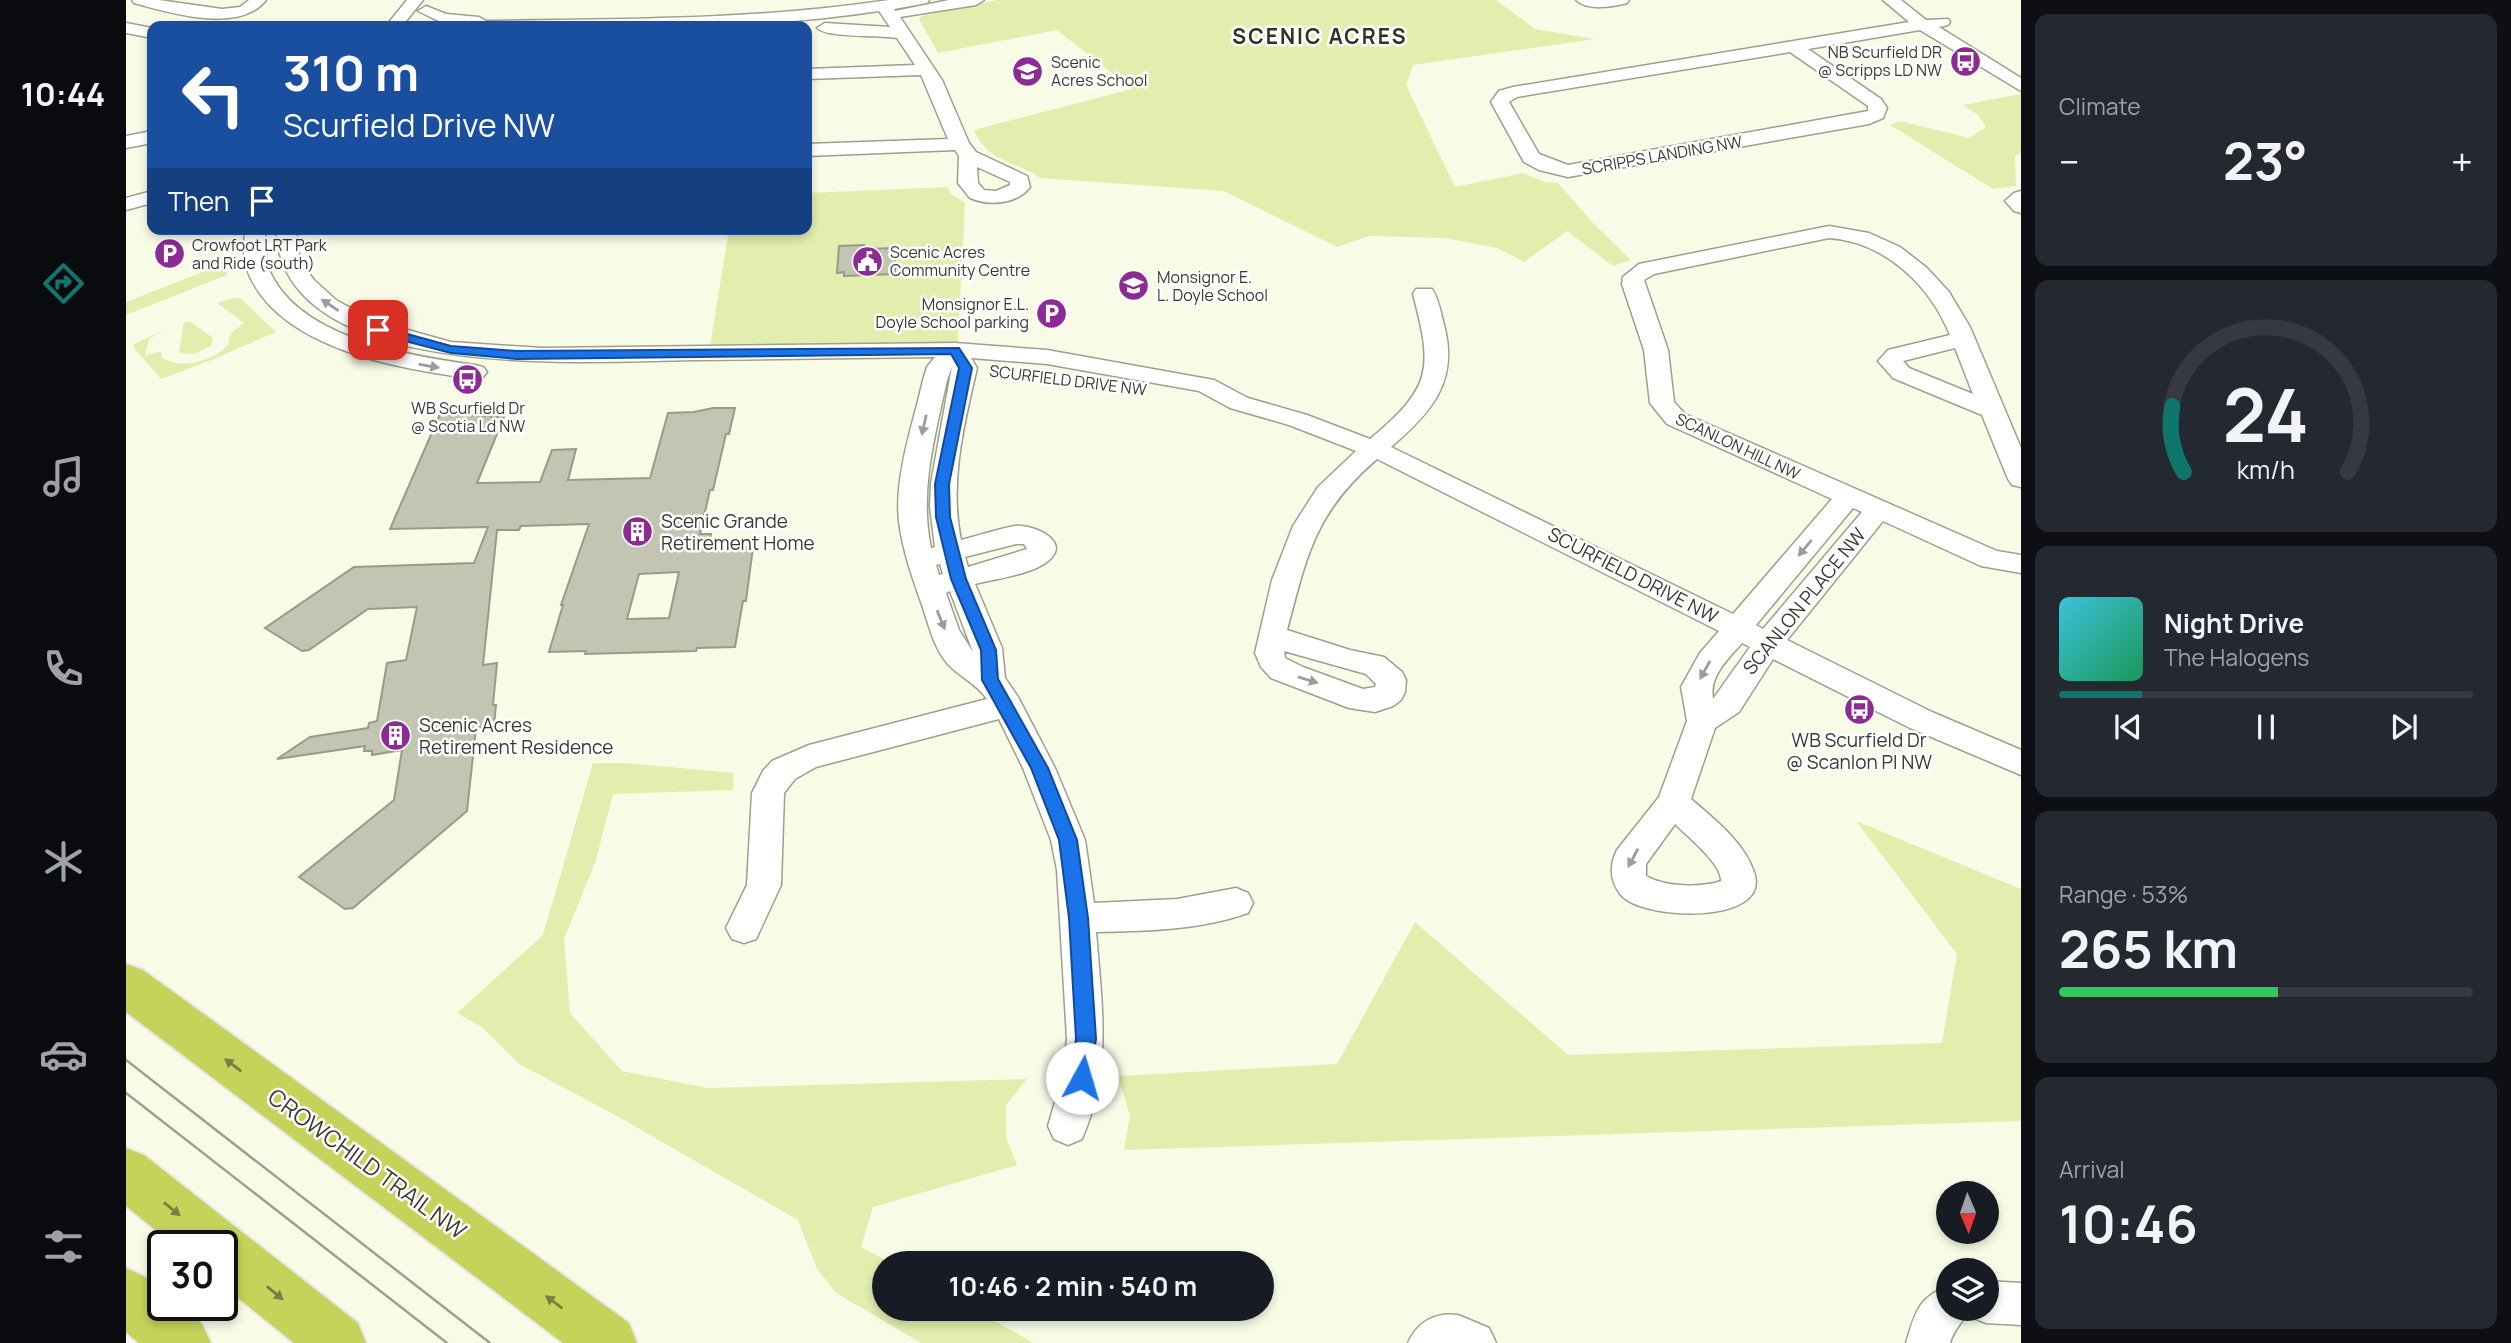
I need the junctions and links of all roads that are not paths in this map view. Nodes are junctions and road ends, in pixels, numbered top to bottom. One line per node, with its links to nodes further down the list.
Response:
1 (140, 0): 2 (street)
2 (258, 0)
3 (821, 0): 10 (street)
4 (921, 0): 14 (street)
5 (976, 0): 14 (street)
6 (1584, 0): 7 (street)
7 (1621, 0)
8 (1891, 0): 23 (street)
9 (1914, 0): 22 (street)
10 (786, 2): 11 (street)
11 (750, 3): 13 (street)
12 (425, 4): 17 (street); 18 (street); 19 (street)
13 (602, 8)
14 (886, 10): 20 (street); 21 (street); 27 (street)
15 (126, 15): 16 (street)
16 (170, 21)
17 (401, 21)
18 (417, 21)
19 (459, 21)
20 (687, 21)
21 (812, 22)
22 (1942, 22): 23 (street, SCRIPPS LANDING NW); 30 (street)
23 (1923, 25): 28 (street, SCRIPPS LANDING NW); 32 (street)
24 (126, 28): 26 (street)
25 (812, 29): 27 (street)
26 (147, 32)
27 (905, 35): 29 (street)
28 (1793, 46): 28 (street, SCRIPPS LANDING NW)
29 (927, 70): 31 (street); 35 (street)
30 (2021, 73)
31 (812, 74)
32 (2021, 86)
33 (147, 138): 34 (street)
34 (126, 142)
35 (812, 150)
36 (147, 187): 37 (street)
37 (126, 193)
38 (2021, 197): 41 (street)
39 (147, 198): 40 (street)
40 (126, 204)
41 (2021, 207)
42 (255, 235): 47 (street, SCURFIELD DRIVE NW, one-way to 47)
43 (286, 235): 47 (street, SCURFIELD DRIVE NW, one-way to 43)
44 (1424, 294): 49 (street)
45 (1962, 339): 48 (street, SCANLON HILL NW); 48 (street); 51 (street, SCANLON HILL NW)
46 (953, 362): 47 (street, SCURFIELD DRIVE NW); 49 (street, SCURFIELD DRIVE NW); 53 (street); 54 (street, one-way to 54)
47 (620, 363)
48 (1992, 410): 50 (street, SCANLON HILL NW)
49 (1374, 448): 58 (street, SCURFIELD DRIVE NW); 59 (street)
50 (2021, 479)
51 (1849, 496): 52 (street, SCANLON HILL NW); 58 (street, SCANLON PLACE NW, one-way to 58)
52 (1879, 509): 55 (street, SCANLON HILL NW); 60 (street, SCANLON PLACE NW)
53 (950, 552): 54 (street); 56 (street); 56 (street)
54 (920, 560): 57 (street)
55 (2021, 564)
56 (958, 579): 57 (street); 61 (street)
57 (928, 587): 61 (street, one-way to 61)
58 (1738, 628): 60 (street, SCURFIELD DRIVE NW); 62 (street, SCANLON PLACE NW, one-way to 62)
59 (1272, 636)
60 (1767, 644): 62 (street, SCANLON PLACE NW); 63 (street, SCURFIELD DRIVE NW)
61 (998, 693): 66 (street); 67 (street)
62 (1702, 721): 64 (street, SCANLON PLACE NW)
63 (2021, 763)
64 (1673, 803)
65 (1236, 903): 66 (street)
66 (1078, 918): 69 (street)
67 (744, 928)
68 (126, 985): 80 (highway, CROWCHILD TRAIL NW, one-way to 68)
69 (1069, 1126)
70 (126, 1172): 71 (highway, one-way to 71)
71 (197, 1230)
72 (238, 1263): 79 (highway, one-way to 79)
73 (126, 1296): 78 (highway)
74 (1999, 1303): 75 (street)
75 (2021, 1304)
76 (1936, 1319): 83 (street)
77 (126, 1325): 78 (highway)
78 (181, 1343)
79 (338, 1343)
80 (609, 1343)
81 (1430, 1343): 82 (street)
82 (1474, 1343)
83 (1928, 1343)

